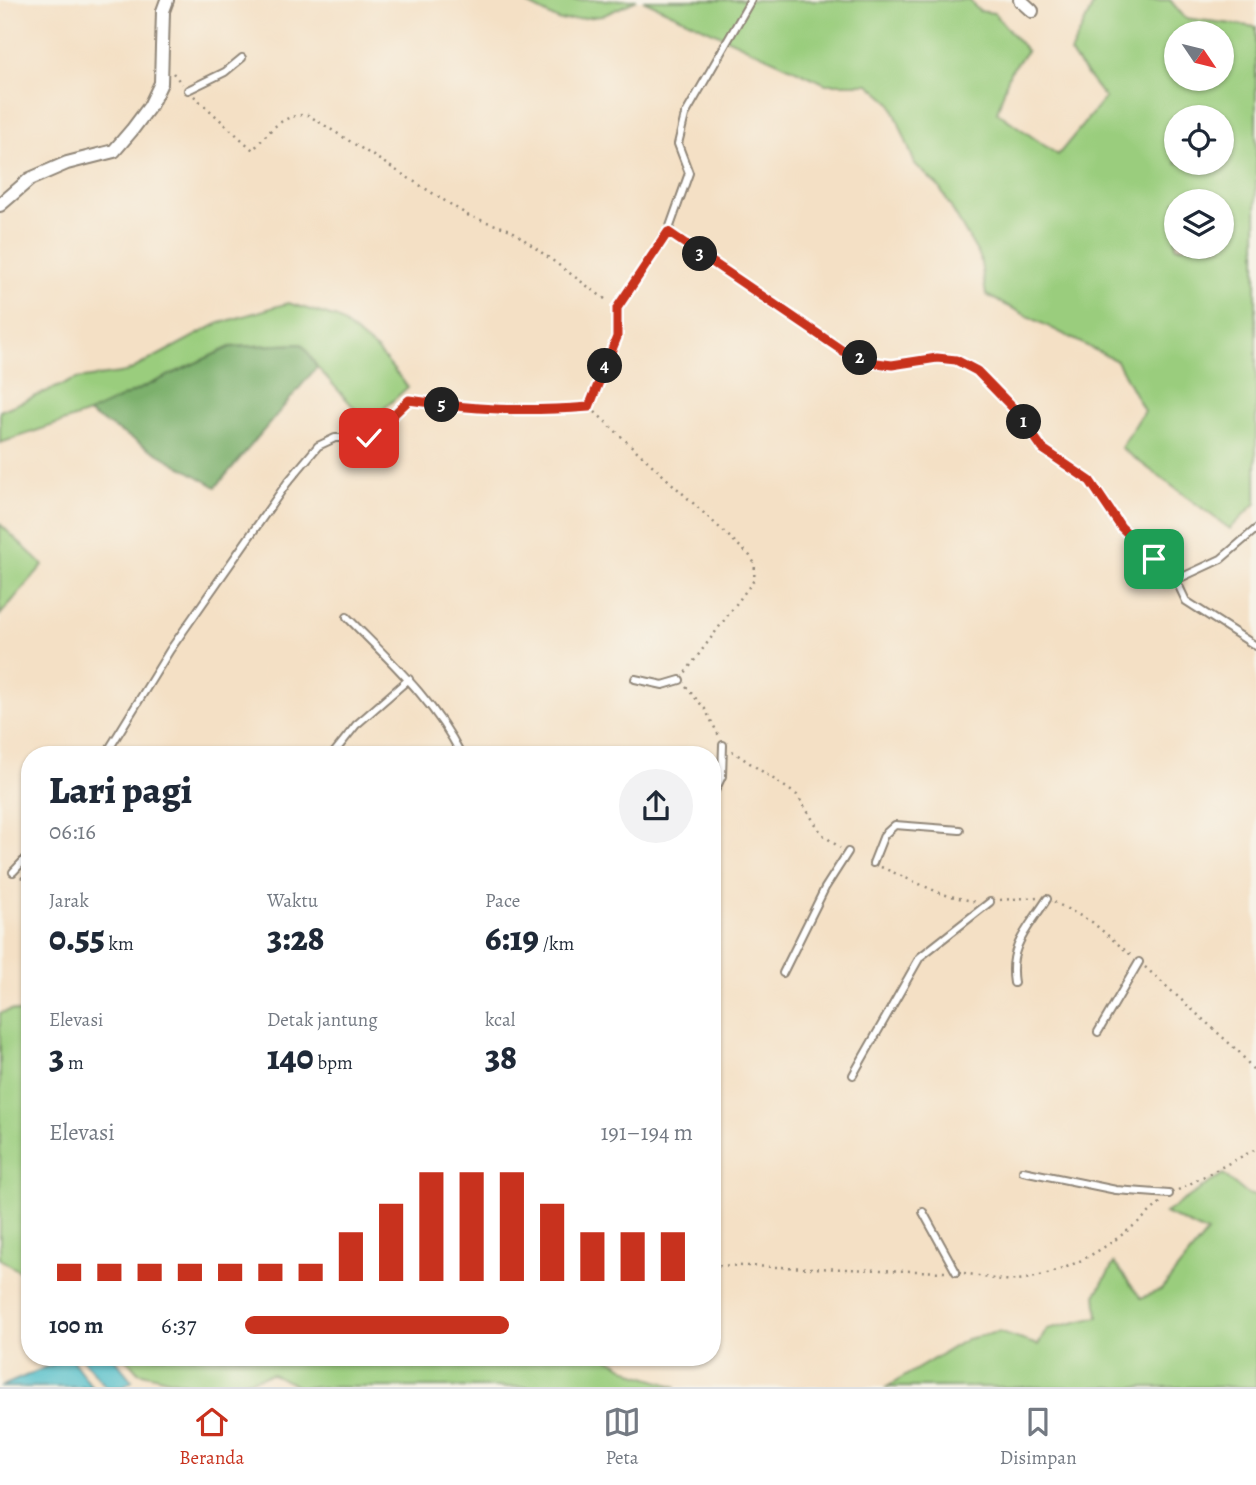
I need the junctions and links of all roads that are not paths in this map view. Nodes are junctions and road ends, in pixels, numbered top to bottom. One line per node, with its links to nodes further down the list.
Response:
1 (167, 0): 7 (street)
2 (751, 0): 8 (lane)
3 (1020, 0): 4 (street)
4 (1032, 11)
5 (242, 58): 6 (lane)
6 (188, 90)
7 (0, 205)
8 (668, 232): 9 (lane); 12 (lane)
9 (617, 308)
10 (589, 407): 19 (lane)
11 (1256, 529): 12 (lane)
12 (1176, 580): 14 (lane)
13 (347, 617): 15 (lane)
14 (1256, 646)
15 (409, 679): 20 (lane); 21 (lane)
16 (635, 680): 17 (lane)
17 (680, 680)
18 (723, 745): 22 (lane)
19 (111, 746)
20 (339, 746)
21 (457, 746)
22 (721, 778)
23 (960, 830): 25 (lane)
24 (848, 852): 31 (lane)
25 (873, 863)
26 (21, 864): 27 (lane)
27 (13, 872)
28 (1047, 900): 32 (lane)
29 (990, 902): 34 (lane)
30 (1139, 962): 33 (lane)
31 (783, 973)
32 (1014, 983)
33 (1098, 1032)
34 (853, 1075)
35 (1023, 1171): 36 (lane)
36 (1169, 1194)
37 (922, 1212): 38 (lane)
38 (956, 1272)

